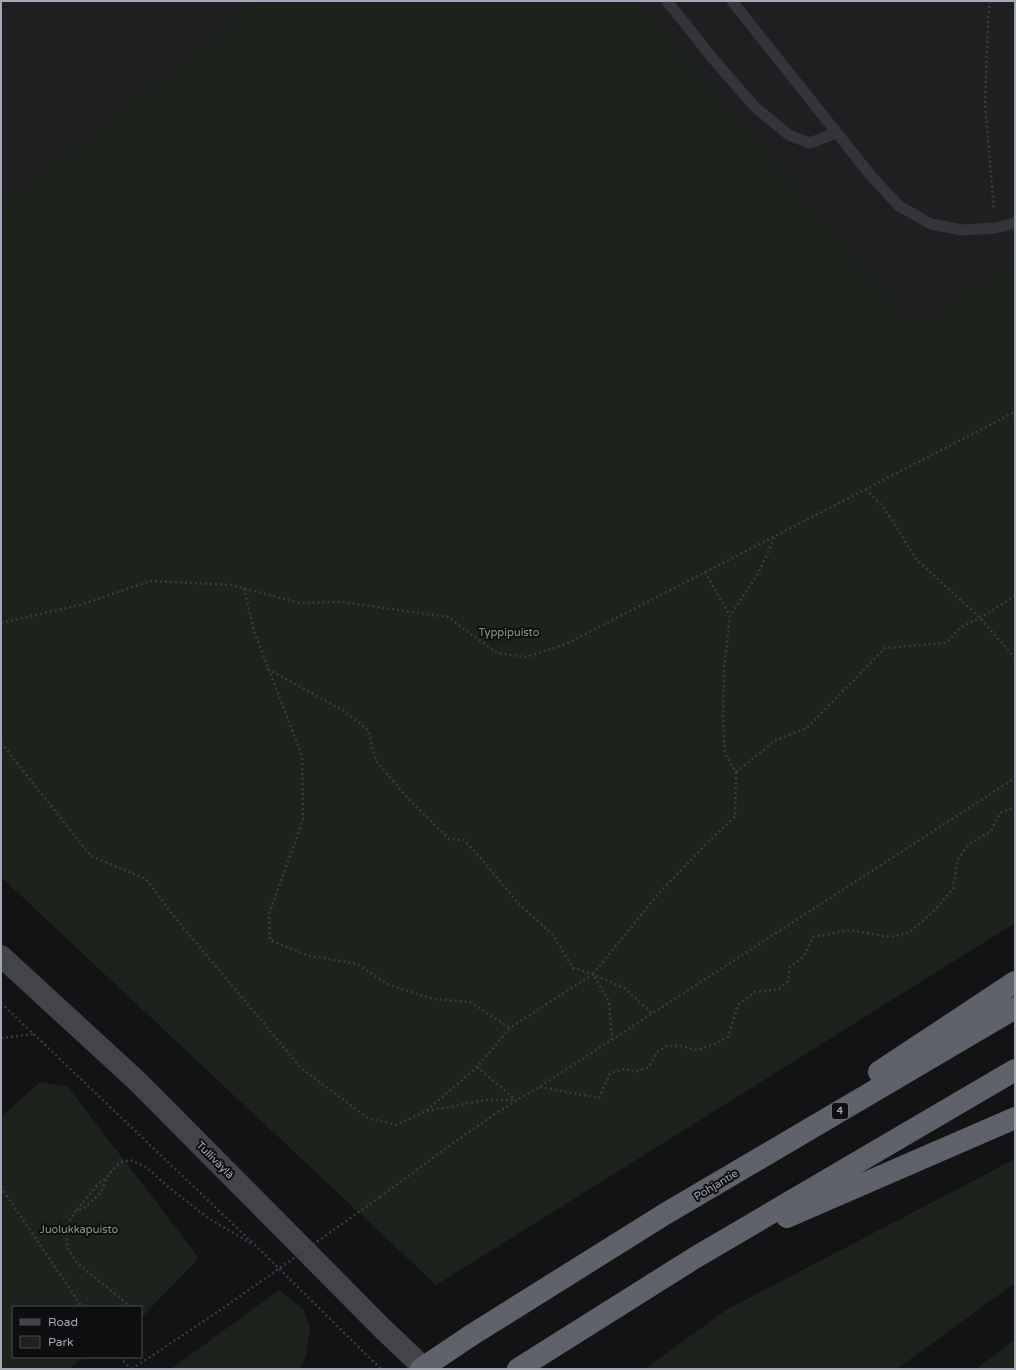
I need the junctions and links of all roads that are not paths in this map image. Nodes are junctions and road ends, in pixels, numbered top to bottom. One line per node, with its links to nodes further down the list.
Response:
1 (666, 1): 3 (lane)
2 (732, 1): 3 (lane)
3 (836, 133): 4 (lane)
4 (1015, 223)
5 (1, 956): 13 (main road, Tulliväylä)
6 (1015, 982): 10 (highway)
7 (1015, 1008): 10 (highway, Pohjantie / 4)
8 (1015, 1070): 11 (highway)
9 (1015, 1118): 11 (highway)
10 (665, 1214): 12 (highway, Pohjantie / 4, bridge)
11 (696, 1257): 14 (highway)
12 (421, 1369)
13 (425, 1369)
14 (518, 1369)

